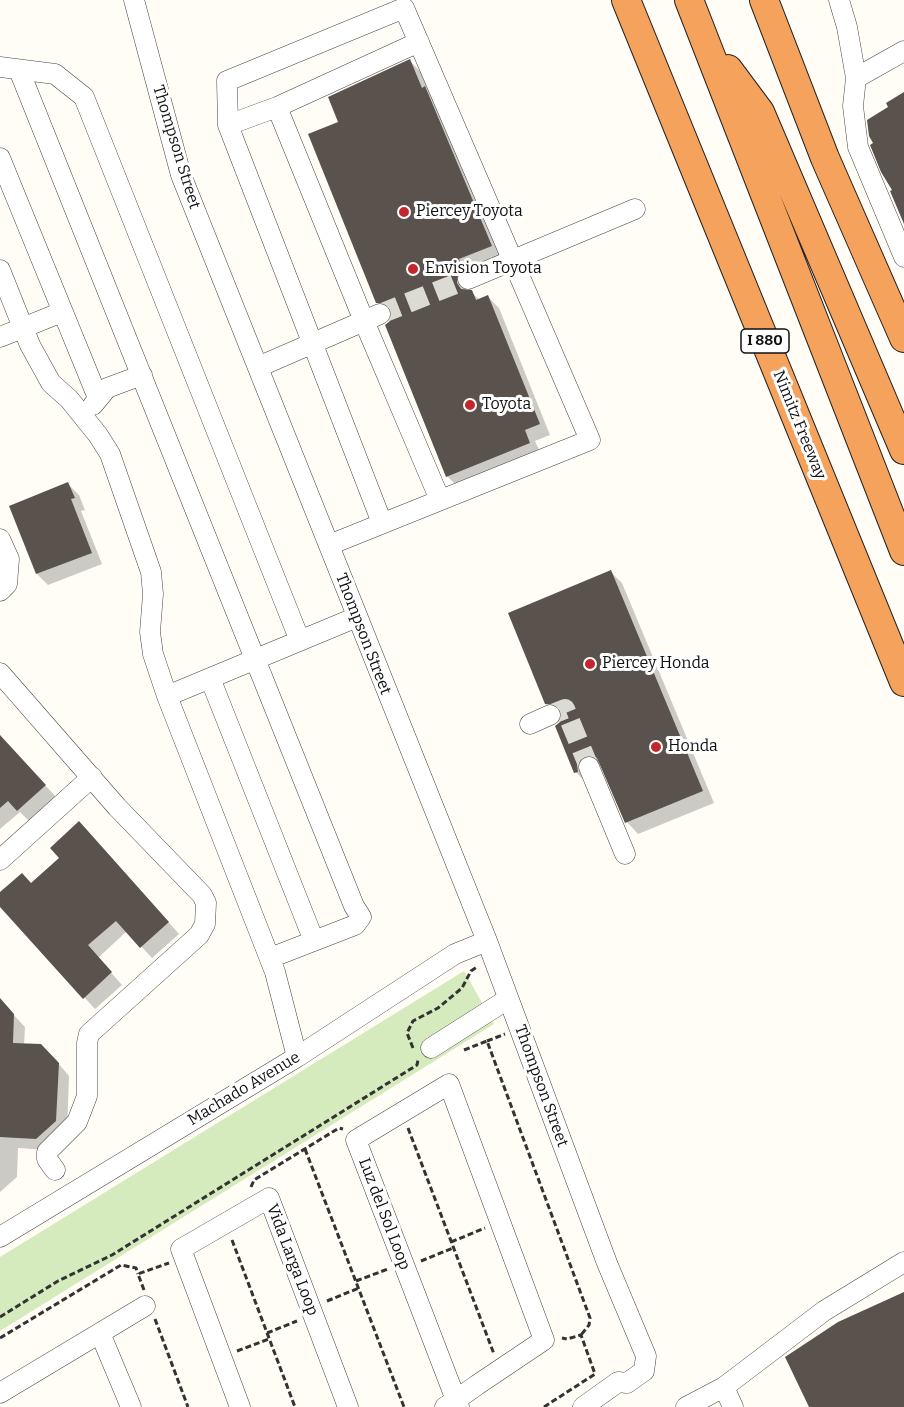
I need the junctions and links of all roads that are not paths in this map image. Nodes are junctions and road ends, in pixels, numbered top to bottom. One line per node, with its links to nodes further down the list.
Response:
1 (134, 0): 25 (street, Thompson Street)
2 (626, 0): 41 (highway, Nimitz Freeway / I 880)
3 (689, 0): 6 (highway)
4 (764, 0): 23 (highway)
5 (839, 0): 10 (street)
6 (706, 40): 29 (highway); 34 (highway)
7 (419, 42): 11 (street); 12 (street); 16 (street)
8 (904, 51): 10 (street)
9 (10, 68): 26 (street); 37 (street)
10 (856, 78): 15 (street)
11 (277, 107): 12 (street); 20 (street)
12 (228, 125): 24 (street)
13 (0, 158): 19 (street)
14 (634, 209): 16 (street)
15 (904, 257)
16 (513, 261): 18 (street); 30 (street)
17 (0, 270): 21 (street)
18 (468, 279)
19 (62, 312): 21 (street); 27 (street)
20 (372, 318): 24 (street); 30 (street)
21 (23, 327): 22 (street); 28 (street)
22 (0, 337)
23 (904, 338)
24 (312, 343): 25 (street); 31 (street)
25 (258, 367): 33 (street, Thompson Street)
26 (142, 375): 27 (street); 38 (street)
27 (98, 398): 28 (street)
28 (84, 418): 42 (street)
29 (904, 450)
30 (440, 500): 31 (street)
31 (382, 523): 33 (street)
32 (0, 539): 35 (street)
33 (329, 545): 36 (street, Thompson Street)
34 (904, 551)
35 (0, 591)
36 (357, 617): 37 (street); 50 (street, Thompson Street)
37 (300, 641): 38 (street)
38 (257, 659): 40 (street); 49 (street)
39 (0, 673): 46 (street)
40 (210, 678): 42 (street); 49 (street)
41 (904, 682)
42 (167, 696): 51 (street)
43 (550, 715): 44 (street)
44 (530, 724)
45 (589, 767): 47 (street)
46 (92, 777): 48 (street); 55 (street)
47 (626, 854)
48 (0, 860)
49 (314, 941): 51 (street)
50 (490, 950): 52 (street, Thompson Street); 54 (street, Machado Avenue)
51 (270, 958): 54 (street)
52 (508, 999): 53 (street); 60 (street, Thompson Street)
53 (432, 1048)
54 (297, 1057): 56 (street, Machado Avenue)
55 (55, 1170)
56 (0, 1237)
57 (904, 1262): 61 (street)
58 (148, 1305): 59 (street)
59 (100, 1333): 62 (street); 64 (street)
60 (627, 1383): 67 (street); 68 (street)
61 (724, 1387): 69 (street); 70 (street)
62 (0, 1393)
63 (454, 1405): 63 (street, Luz del Sol Loop)
64 (131, 1407)
65 (240, 1407): 66 (street, Vida Larga Loop)
66 (348, 1407)
67 (583, 1407)
68 (606, 1407)
69 (686, 1407)
70 (733, 1407)

